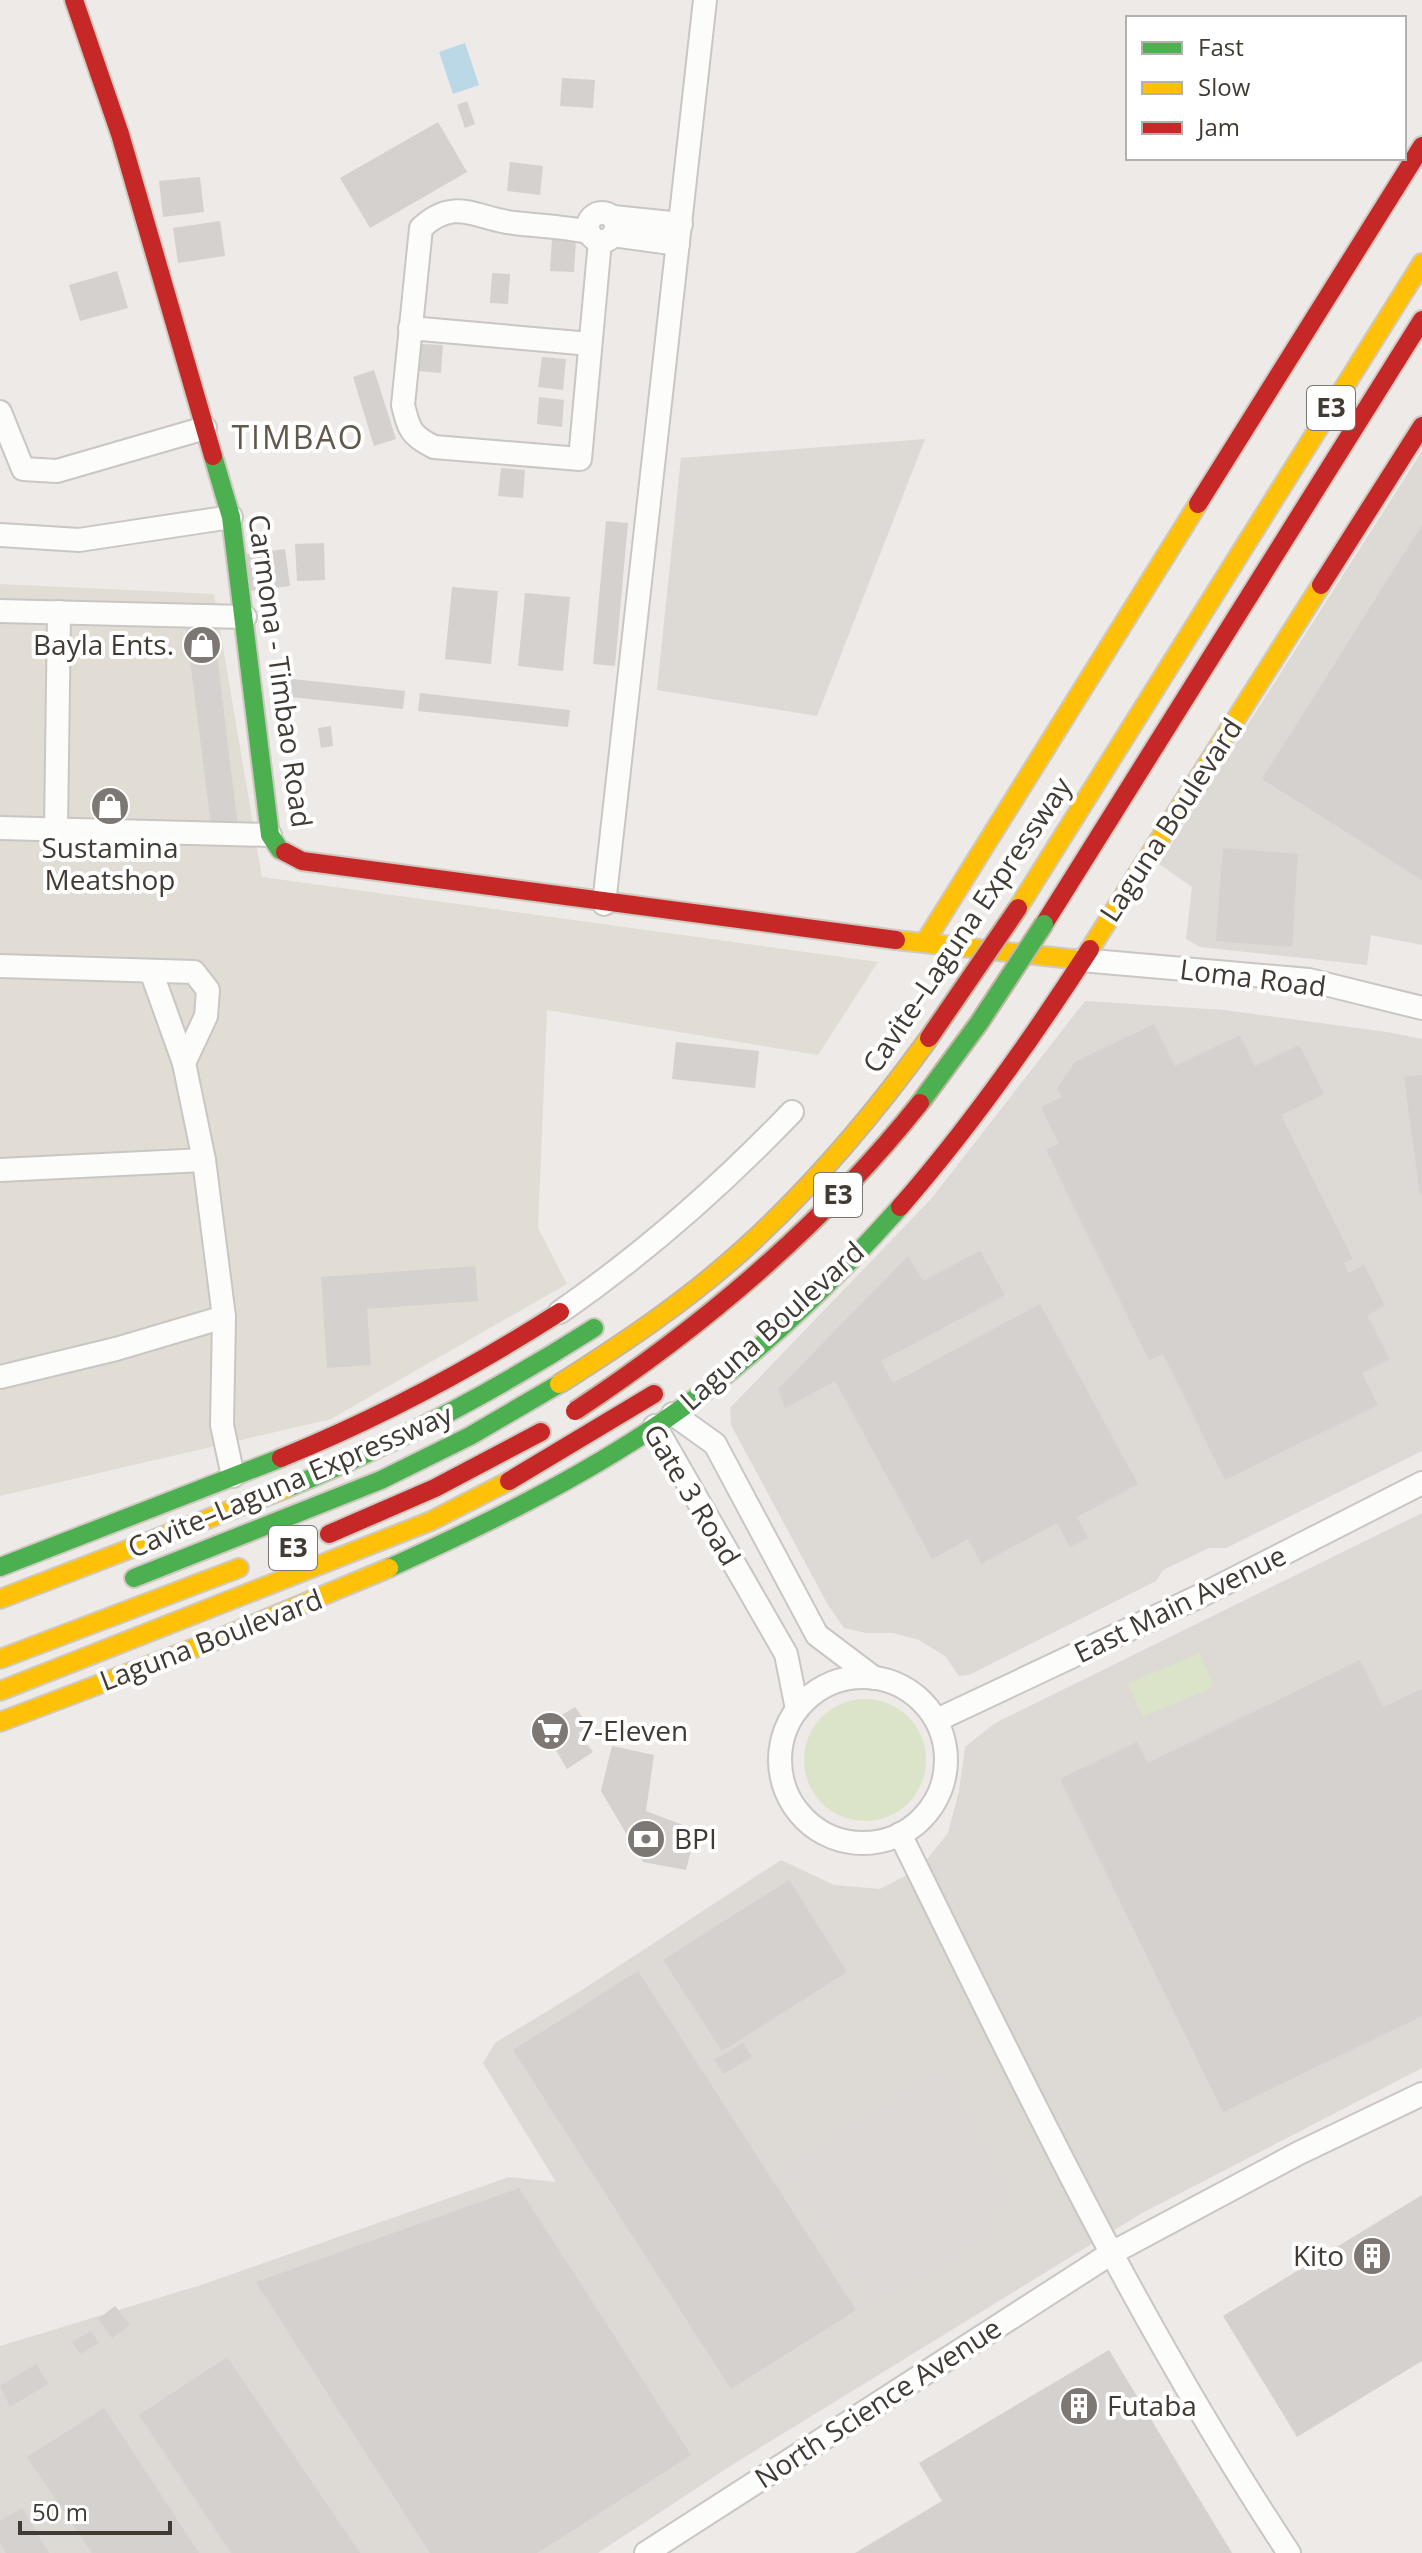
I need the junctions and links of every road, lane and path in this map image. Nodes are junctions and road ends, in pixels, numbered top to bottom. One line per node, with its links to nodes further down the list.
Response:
1 (74, 0): 12 (main road, Carmona - Timbao Road)
2 (705, 0): 5 (street)
3 (1422, 146): 22 (main road)
4 (602, 228): 5 (street); 8 (street); 9 (street)
5 (680, 234): 21 (street)
6 (1422, 263): 44 (main road, Cavite–Laguna Expressway / E3, bridge)
7 (1422, 320): 41 (main road, Cavite–Laguna Expressway / E3, bridge)
8 (410, 328): 9 (street); 9 (street)
9 (590, 344)
10 (0, 412): 12 (street)
11 (1422, 426): 23 (main road, Laguna Boulevard)
12 (205, 428): 13 (main road, Carmona - Timbao Road)
13 (231, 517): 14 (street); 17 (main road, Carmona - Timbao Road)
14 (0, 535)
15 (0, 611): 16 (street)
16 (59, 612): 17 (street); 19 (street)
17 (245, 617): 20 (main road, Carmona - Timbao Road)
18 (0, 828): 19 (street)
19 (56, 830): 20 (street)
20 (270, 835): 21 (main road, Carmona - Timbao Road)
21 (604, 904): 22 (main road, Carmona - Timbao Road)
22 (925, 942): 23 (main road, Carmona - Timbao Road)
23 (1081, 960): 26 (street, Loma Road); 38 (main road, Laguna Boulevard)
24 (0, 966): 25 (street)
25 (151, 971): 27 (street); 27 (street)
26 (1422, 1008)
27 (184, 1063): 29 (street)
28 (792, 1112): 31 (street)
29 (204, 1160): 30 (street); 32 (street)
30 (0, 1170)
31 (560, 1312): 33 (main road, Gate 3 Road); 34 (main road, Gate 3 Road); 39 (main road)
32 (224, 1317): 35 (street); 39 (street)
33 (594, 1328): 34 (main road); 36 (main road, Gate 3 Road)
34 (574, 1341): 37 (main road, Gate 3 Road); 45 (main road)
35 (0, 1377)
36 (654, 1394): 37 (main road); 38 (main road, Gate 3 Road)
37 (636, 1406): 38 (main road, Gate 3 Road); 48 (main road)
38 (664, 1420): 47 (street, Gate 3 Road); 49 (street, Gate 3 Road); 51 (main road, Laguna Boulevard)
39 (233, 1476): 43 (main road)
40 (1422, 1483): 50 (street, East Main Avenue)
41 (311, 1541)
42 (252, 1563): 46 (main road, Cavite–Laguna Expressway / E3)
43 (0, 1567)
44 (123, 1582)
45 (0, 1599)
46 (0, 1659)
47 (874, 1678): 49 (street); 50 (street)
48 (0, 1691)
49 (797, 1709): 52 (street)
50 (937, 1720): 52 (street)
51 (0, 1722)
52 (900, 1834): 54 (street)
53 (1422, 2094): 54 (street, North Science Avenue)
54 (1110, 2254): 55 (street, North Science Avenue); 56 (street)
55 (646, 2553)
56 (1289, 2553)

